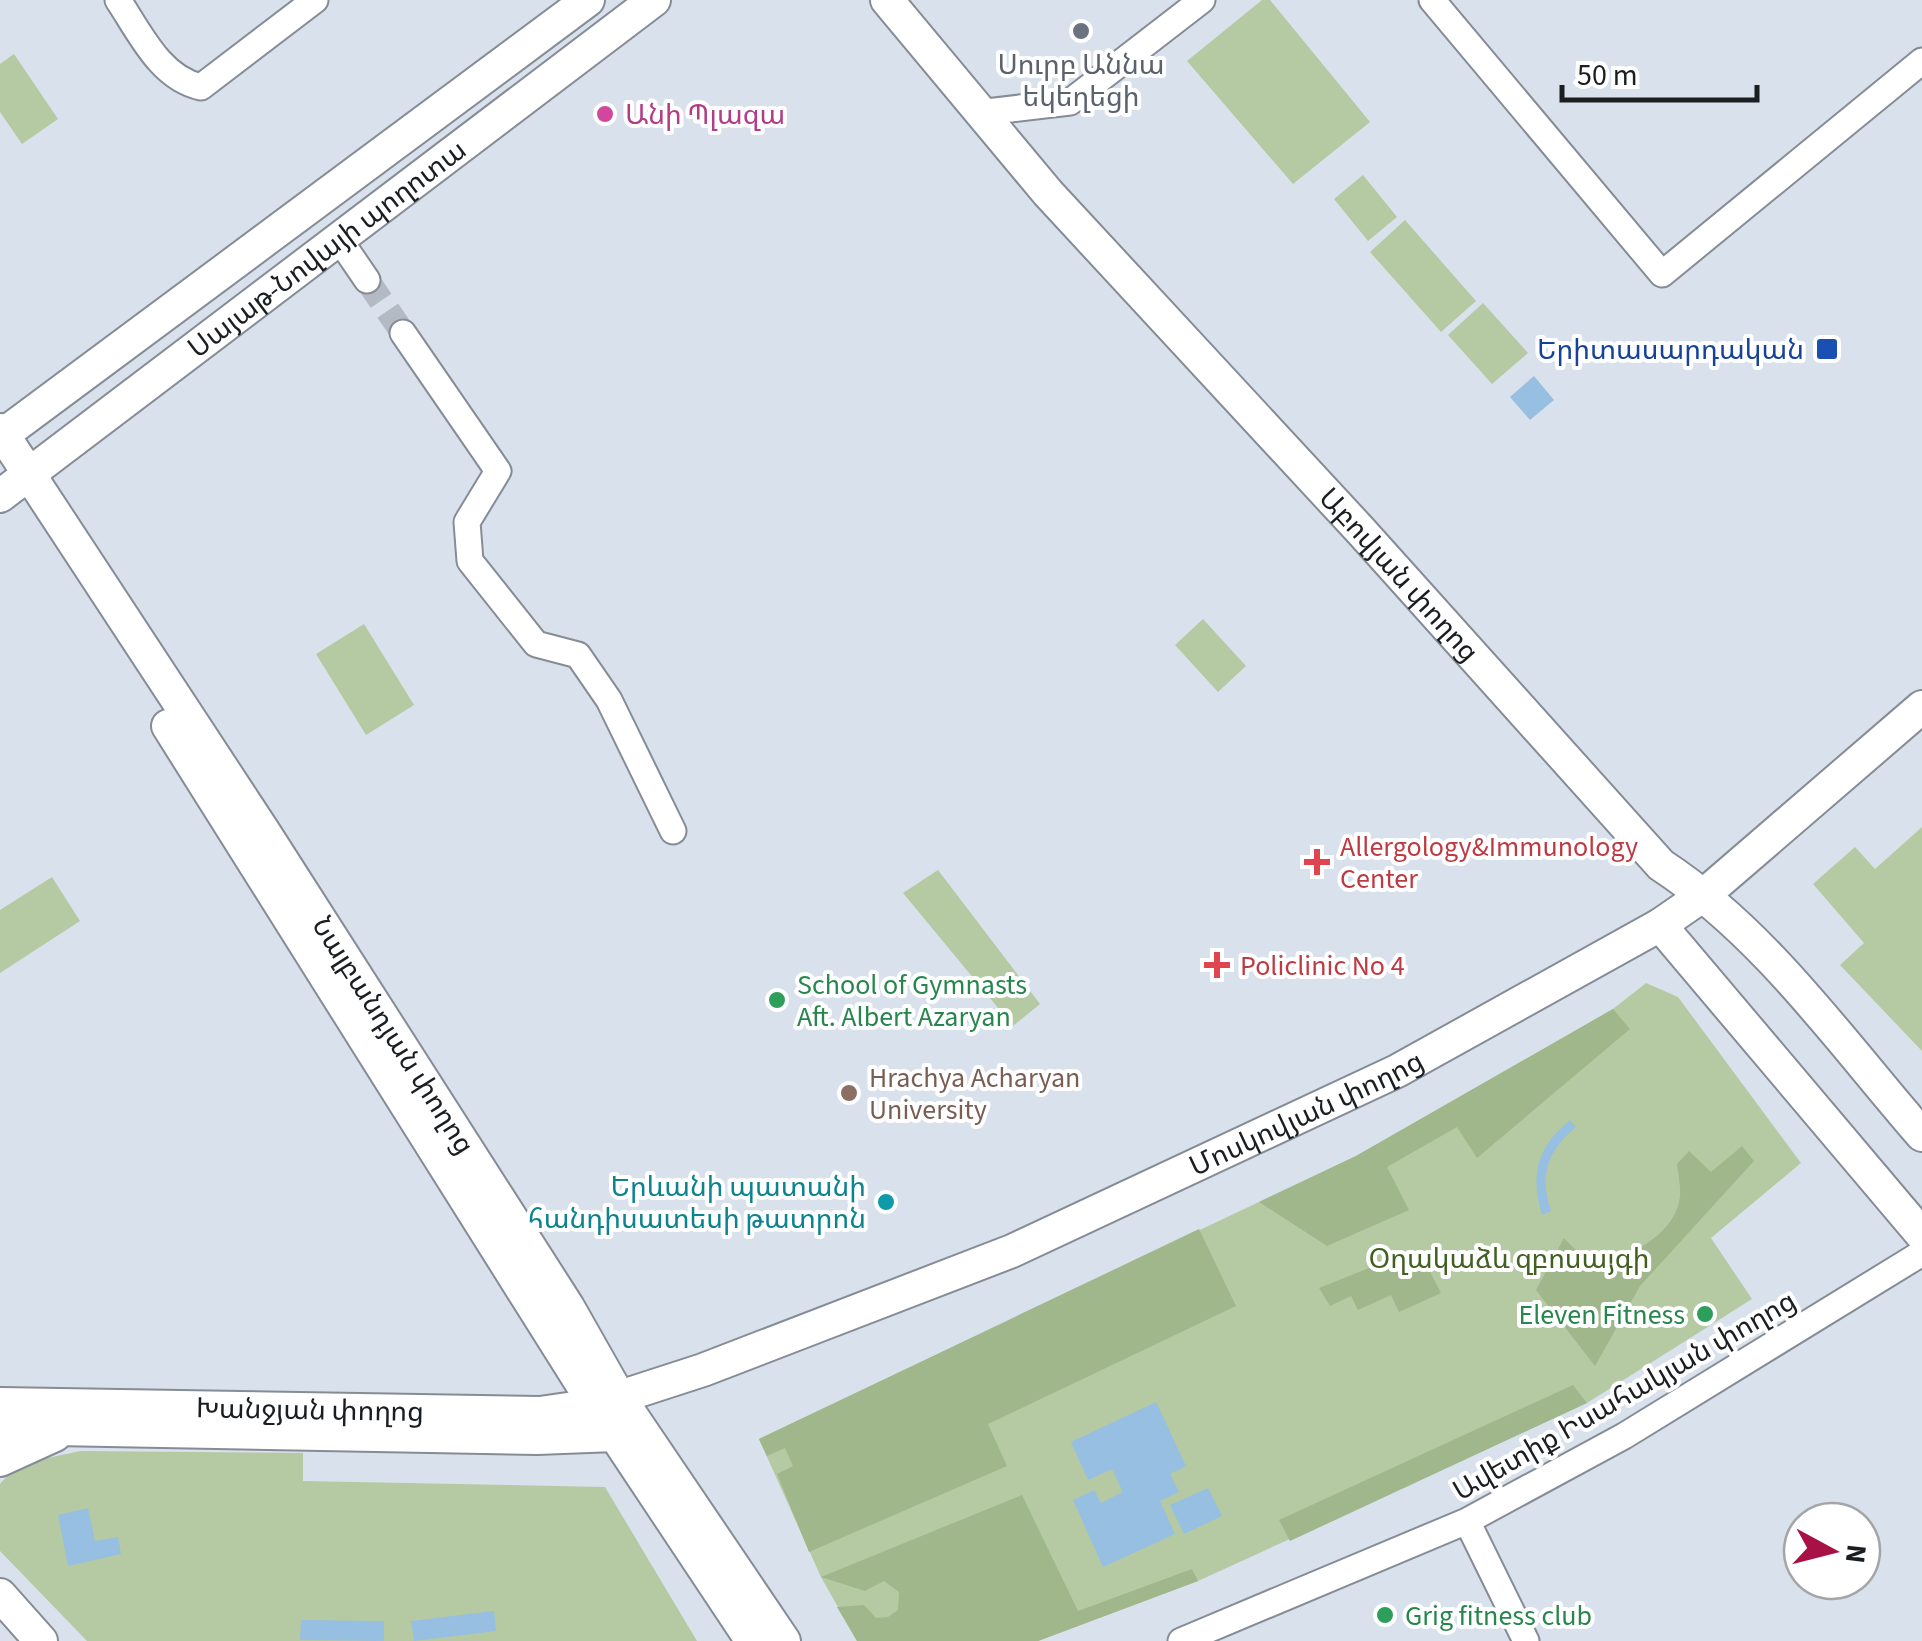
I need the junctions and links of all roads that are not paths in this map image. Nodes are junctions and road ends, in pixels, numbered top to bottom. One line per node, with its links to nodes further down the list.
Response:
1 (118, 0): 2 (street)
2 (315, 0)
3 (588, 0): 13 (main road, Սայաթ-Նովայի պողոտա)
4 (654, 0): 10 (main road, Սայաթ-Նովայի պողոտա)
5 (887, 0): 9 (main road, Աբովյան փողոց)
6 (1202, 0): 9 (street)
7 (1432, 0): 8 (street)
8 (1922, 61)
9 (978, 113): 16 (main road, Աբովյան փողոց)
10 (339, 239): 11 (street); 13 (main road, Սայաթ-Նովայի պողոտա)
11 (367, 280)
12 (403, 333): 15 (street)
13 (7, 459): 21 (main road, Նալբանդյան փողոց)
14 (1922, 707): 16 (main road, Մոսկովյան փողոց)
15 (673, 832)
16 (1705, 894): 17 (main road, Մոսկովյան փողոց); 18 (main road, Աբովյան փողոց)
17 (1660, 926): 19 (main road); 21 (main road, Մոսկովյան փողոց)
18 (1922, 1135)
19 (1922, 1235)
20 (1922, 1252): 27 (street, Ավետիք Իսահակյան փողոց)
21 (607, 1401): 22 (main road, Խանջյան փողոց); 25 (main road, Նալբանդյան փողոց); 31 (main road, Նալբանդյան փողոց)
22 (0, 1404)
23 (0, 1428): 24 (main road, Խանջյան փողոց)
24 (68, 1429): 25 (main road, Խանջյան փողոց); 26 (main road)
25 (615, 1435): 30 (main road, Նալբանդյան փողոց)
26 (0, 1460)
27 (1467, 1521): 32 (street, Ավետիք Իսահակյան փողոց); 33 (street)
28 (0, 1596): 29 (main road)
29 (41, 1641)
30 (752, 1641)
31 (784, 1641)
32 (1181, 1641)
33 (1526, 1641)

